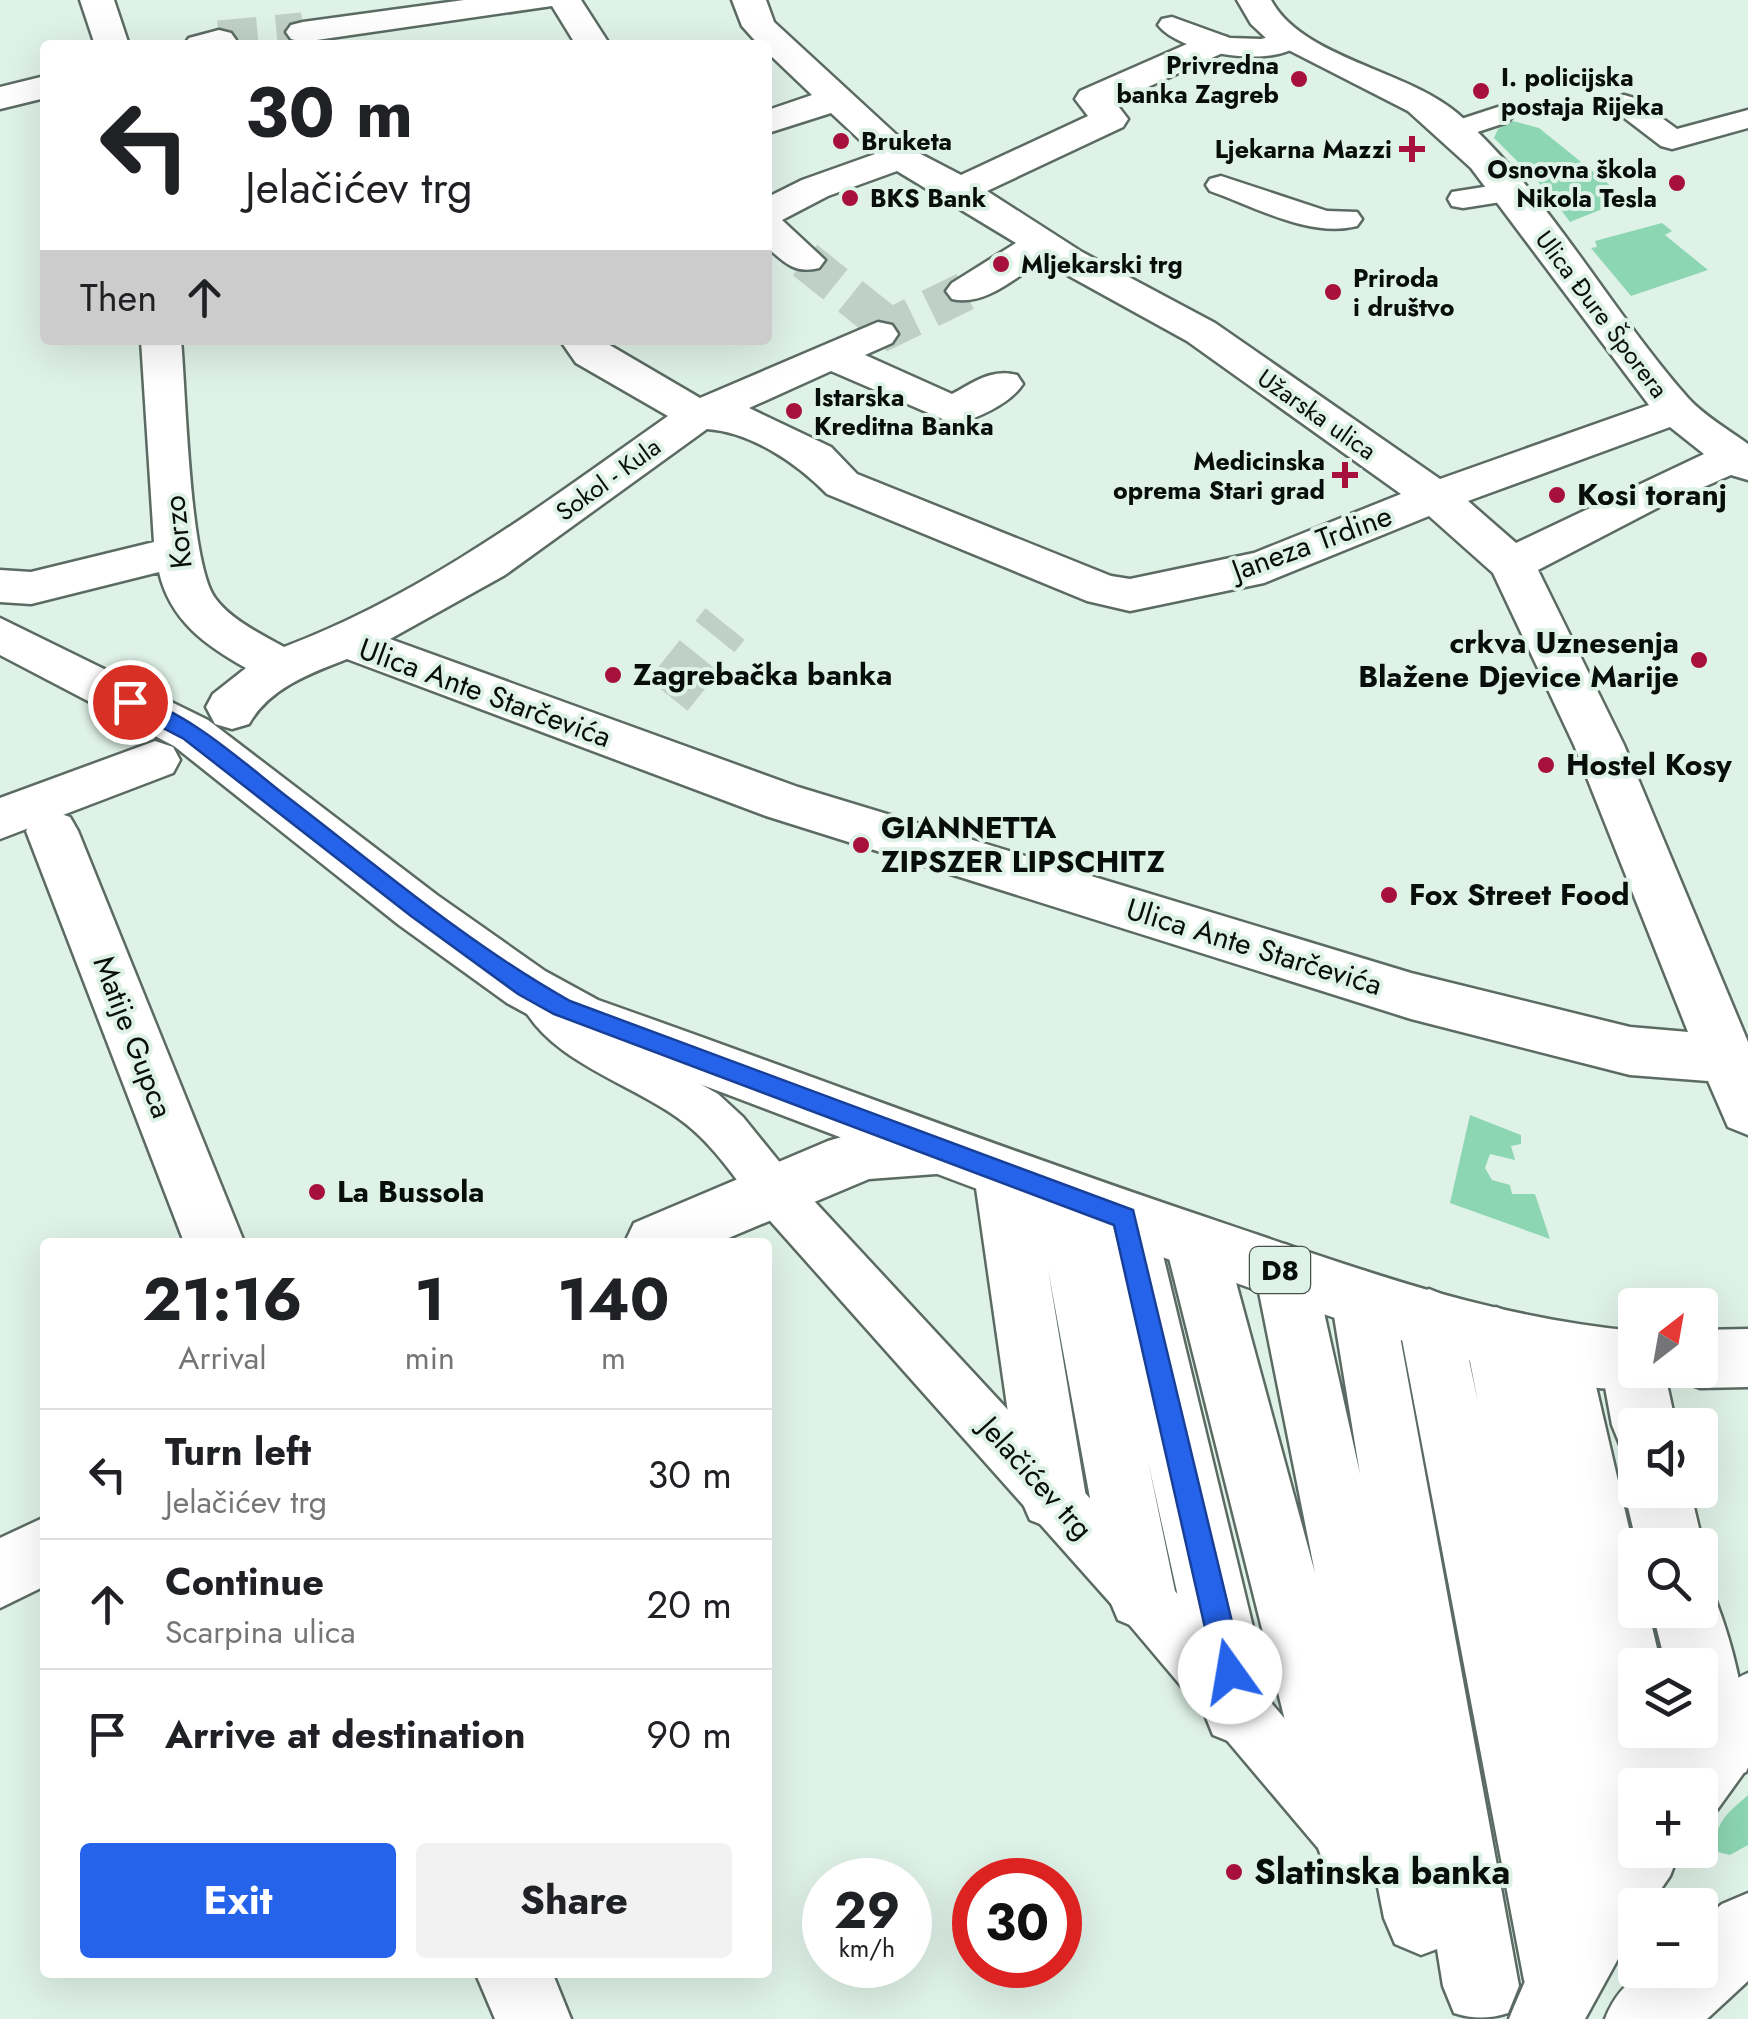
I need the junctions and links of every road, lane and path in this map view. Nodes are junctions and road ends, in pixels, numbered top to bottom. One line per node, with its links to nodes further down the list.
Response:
1 (97, 0): 7 (street)
2 (749, 0): 13 (street, Užarska ulica)
3 (1254, 0): 9 (street, Ulica Đure Šporera)
4 (553, 2): 6 (street); 8 (street)
5 (1172, 25): 10 (lane)
6 (309, 33)
7 (110, 40)
8 (588, 40)
9 (1290, 40): 10 (lane); 18 (street, Ulica Đure Šporera)
10 (1214, 44): 23 (street)
11 (40, 88): 12 (street)
12 (0, 98)
13 (833, 100): 17 (street); 20 (street, Užarska ulica)
14 (1624, 104): 16 (lane)
15 (1498, 116): 18 (lane)
16 (1748, 119)
17 (772, 121)
18 (1456, 130): 24 (street, Ulica Đure Šporera)
19 (772, 152): 22 (street)
20 (900, 158): 22 (street); 23 (street, Užarska ulica)
21 (1221, 185): 27 (lane)
22 (814, 189): 26 (street)
23 (960, 190): 29 (street, Užarska ulica)
24 (1509, 192): 25 (lane); 37 (street, Ulica Đure Šporera)
25 (1463, 199)
26 (772, 210)
27 (1346, 219)
28 (772, 231): 30 (street)
29 (1042, 244): 31 (street); 40 (street, Užarska ulica)
30 (805, 260)
31 (966, 291)
32 (878, 334): 35 (street, Sokol - Kula)
33 (161, 345): 41 (street, Korzo)
34 (584, 345): 38 (street)
35 (832, 356): 36 (street); 38 (street, Sokol - Kula)
36 (1002, 384)
37 (1675, 410): 39 (street, Ulica Đure Šporera); 40 (street, Janeza Trdine)
38 (698, 415): 40 (street, Janeza Trdine); 45 (street, Sokol - Kula)
39 (1741, 461): 42 (street)
40 (1435, 497): 42 (street, Užarska ulica)
41 (177, 552): 43 (street); 46 (street, Korzo)
42 (1512, 564): 51 (street, Užarska ulica)
43 (10, 585)
44 (0, 636): 50 (street, D8)
45 (348, 642): 46 (street, Ulica Ante Starčevića); 51 (street, Ulica Ante Starčevića)
46 (281, 666): 47 (street)
47 (242, 718)
48 (160, 767): 49 (street)
49 (27, 822): 58 (street, Matije Gupca)
50 (526, 987): 53 (street, D8); 55 (lane, Jelačićev trg)
51 (1722, 1026): 52 (street)
52 (1748, 1110)
53 (936, 1149): 54 (street, D8); 55 (street)
54 (1003, 1174): 56 (street, D8); 68 (street)
55 (773, 1190): 59 (street); 68 (lane, Jelačićev trg)
56 (1064, 1196): 57 (street, D8); 69 (street)
57 (1124, 1218): 60 (street, D8); 72 (street)
58 (212, 1238)
59 (664, 1238)
60 (1195, 1242): 61 (street, D8); 74 (street)
61 (1285, 1272): 62 (street, D8); 76 (street)
62 (1362, 1298): 63 (street, D8); 80 (street)
63 (1429, 1318): 64 (street, D8); 79 (street)
64 (1526, 1344): 65 (street, D8); 71 (street); 75 (street)
65 (1618, 1358)
66 (1748, 1358): 67 (street)
67 (1718, 1359)
68 (1053, 1497): 69 (lane, Jelačićev trg)
69 (1142, 1596): 72 (lane, Jelačićev trg)
70 (1691, 1628): 73 (street)
71 (1618, 1648)
72 (1238, 1710): 74 (lane, Jelačićev trg)
73 (1721, 1747)
74 (1351, 1840): 76 (lane, Jelačićev trg)
75 (1627, 1875): 79 (street)
76 (1421, 1918): 80 (lane, Jelačićev trg)
77 (1748, 1930): 82 (street)
78 (515, 1978): 81 (street)
79 (1554, 2000)
80 (1490, 2003)
81 (532, 2019)
82 (1643, 2019)

